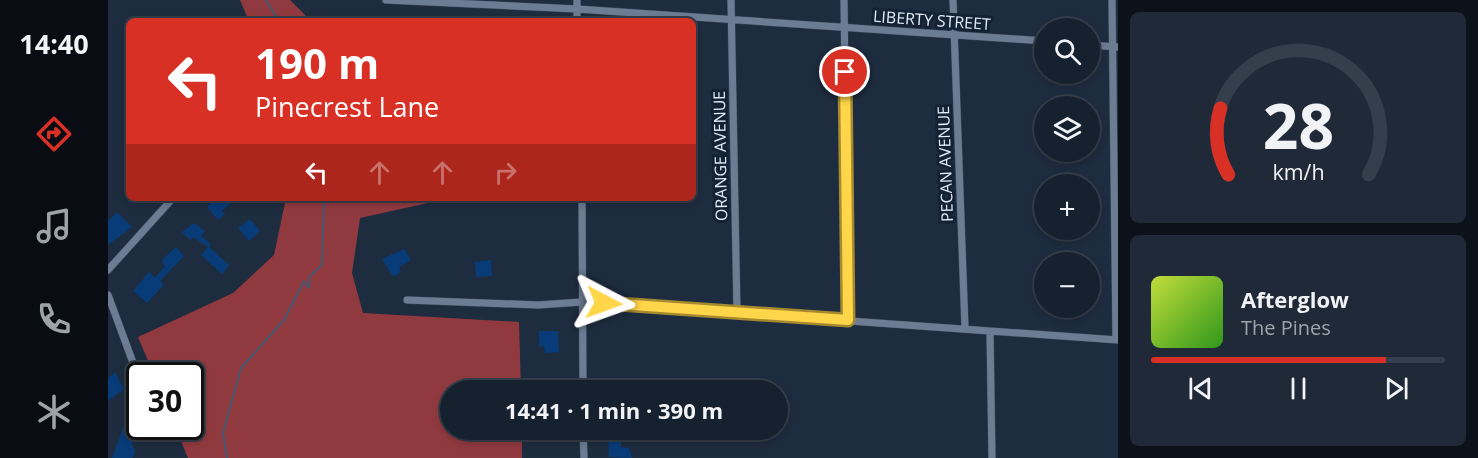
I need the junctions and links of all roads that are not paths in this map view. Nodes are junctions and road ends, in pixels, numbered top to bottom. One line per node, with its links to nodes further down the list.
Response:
1 (386, 0): 7 (street, LIBERTY STREET)
2 (577, 0): 7 (street)
3 (731, 0): 9 (street, ORANGE AVENUE)
4 (844, 0): 10 (street)
5 (954, 0): 11 (street, PECAN AVENUE)
6 (1112, 0): 14 (street)
7 (577, 9): 8 (street); 9 (street, LIBERTY STREET)
8 (577, 18)
9 (731, 19): 10 (street, LIBERTY STREET); 21 (street, ORANGE AVENUE)
10 (844, 27): 11 (street, LIBERTY STREET); 22 (street)
11 (954, 34): 12 (street, LIBERTY STREET); 23 (street, PECAN AVENUE)
12 (1034, 40)
13 (1100, 46): 14 (street)
14 (1115, 47): 25 (street)
15 (170, 201): 17 (street)
16 (582, 201): 20 (street)
17 (108, 270)
18 (108, 295): 26 (street)
19 (407, 300): 20 (street)
20 (582, 302): 21 (street); 27 (street)
21 (737, 312): 22 (street)
22 (848, 320): 23 (street)
23 (965, 328): 24 (street)
24 (990, 332): 25 (street); 30 (street)
25 (1117, 340)
26 (133, 362)
27 (583, 380)
28 (584, 440): 29 (street)
29 (584, 458)
30 (992, 458)

